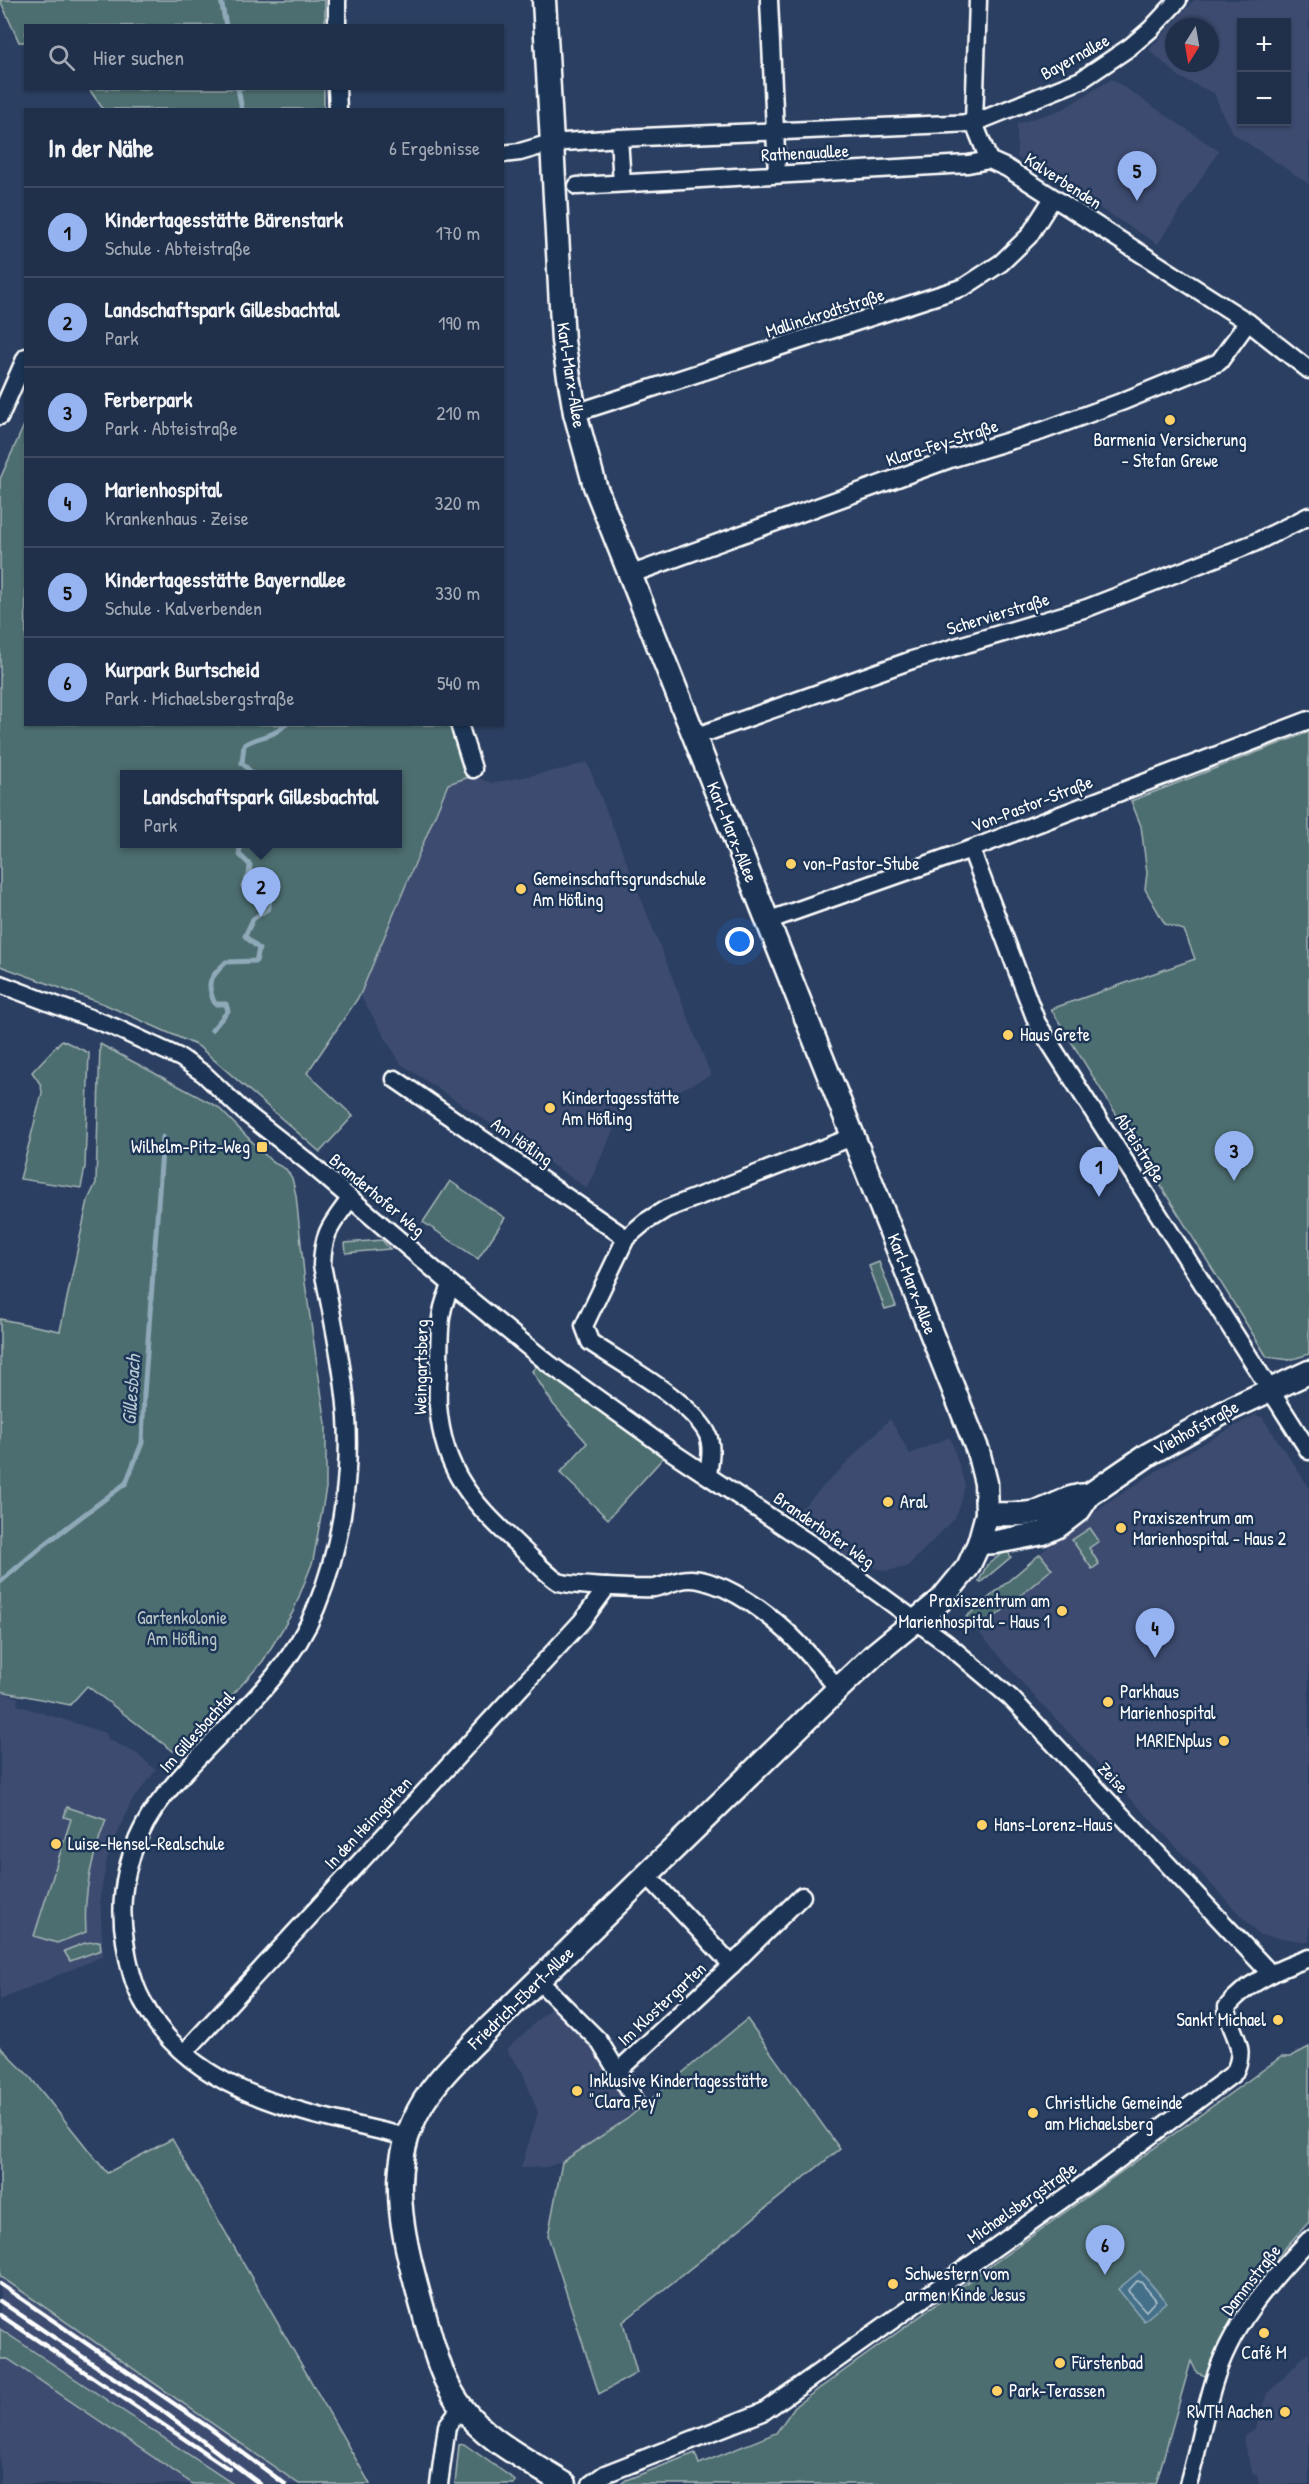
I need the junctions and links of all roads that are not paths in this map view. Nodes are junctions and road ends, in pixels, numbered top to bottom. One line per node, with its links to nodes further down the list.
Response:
1 (337, 0): 6 (street)
2 (544, 0): 12 (main road, Karl-Marx-Allee)
3 (769, 0): 10 (street)
4 (978, 0): 9 (street)
5 (1178, 0): 9 (street, Bayernallee)
6 (337, 24)
7 (338, 90): 8 (street)
8 (338, 108)
9 (974, 123): 10 (street, Rathenauallee); 14 (street)
10 (775, 131): 11 (street, Rathenauallee); 15 (street)
11 (619, 138): 12 (street, Rathenauallee); 16 (street)
12 (551, 143): 13 (street, Rathenauallee); 22 (main road, Karl-Marx-Allee)
13 (504, 154)
14 (989, 160): 15 (street, Rathenauallee); 18 (street, Kalverbenden)
15 (777, 174): 16 (street, Rathenauallee)
16 (622, 183): 17 (street, Rathenauallee)
17 (577, 186)
18 (1053, 198): 19 (street, Kalverbenden); 22 (street, Mallinckrodtstraße)
19 (1248, 322): 21 (street, Kalverbenden); 25 (street, Klara-Fey-Straße)
20 (24, 362): 23 (street)
21 (1309, 370)
22 (575, 413): 25 (main road, Karl-Marx-Allee)
23 (0, 417)
24 (1309, 516): 28 (street, Schervierstraße)
25 (629, 574): 28 (main road, Karl-Marx-Allee)
26 (1309, 720): 30 (street, Von-Pastor-Straße)
27 (460, 726): 29 (street)
28 (694, 737): 31 (main road, Karl-Marx-Allee)
29 (473, 769)
30 (971, 849): 31 (street, Von-Pastor-Straße); 39 (street, Abteistraße)
31 (767, 921): 34 (main road, Karl-Marx-Allee)
32 (0, 984): 35 (street, Branderhofer Weg)
33 (395, 1078): 36 (street, Am Höfling)
34 (855, 1136): 36 (street); 43 (main road, Karl-Marx-Allee)
35 (350, 1199): 37 (street, Branderhofer Weg); 54 (street, Im Gillesbachtal)
36 (626, 1238): 41 (street)
37 (452, 1284): 41 (street, Branderhofer Weg); 45 (street, Weingartsberg)
38 (1309, 1372): 39 (main road, Viehhofstraße)
39 (1269, 1389): 40 (street, Abteistraße); 42 (main road, Viehhofstraße)
40 (1309, 1451)
41 (708, 1474): 46 (street, Branderhofer Weg)
42 (1089, 1495): 43 (main road, Viehhofstraße); 44 (main road, Viehhofstraße)
43 (987, 1514): 44 (main road, Karl-Marx-Allee)
44 (979, 1543): 46 (main road, Karl-Marx-Allee)
45 (607, 1587): 47 (street, Weingartsberg); 54 (street, In den Heimgärten)
46 (915, 1620): 47 (main road, Friedrich-Ebert-Allee); 52 (street, Zeise)
47 (838, 1689): 48 (main road, Friedrich-Ebert-Allee)
48 (648, 1876): 51 (street, Im Klostergarten); 53 (main road, Friedrich-Ebert-Allee)
49 (802, 1896): 51 (street, Im Klostergarten)
50 (1309, 1958): 52 (street)
51 (732, 1965): 55 (street, Im Klostergarten)
52 (1271, 1974): 62 (street, Michaelsbergstraße)
53 (538, 1980): 55 (street, Im Klostergarten); 57 (main road, Friedrich-Ebert-Allee)
54 (184, 2053): 57 (street, Im Gillesbachtal)
55 (618, 2071): 56 (street, Im Klostergarten)
56 (635, 2100)
57 (407, 2137): 59 (main road, Friedrich-Ebert-Allee)
58 (1309, 2240): 63 (street, Dammstraße)
59 (461, 2407): 60 (main road, Friedrich-Ebert-Allee); 61 (street)
60 (549, 2480)
61 (439, 2484)
62 (591, 2484)
63 (1188, 2484)

